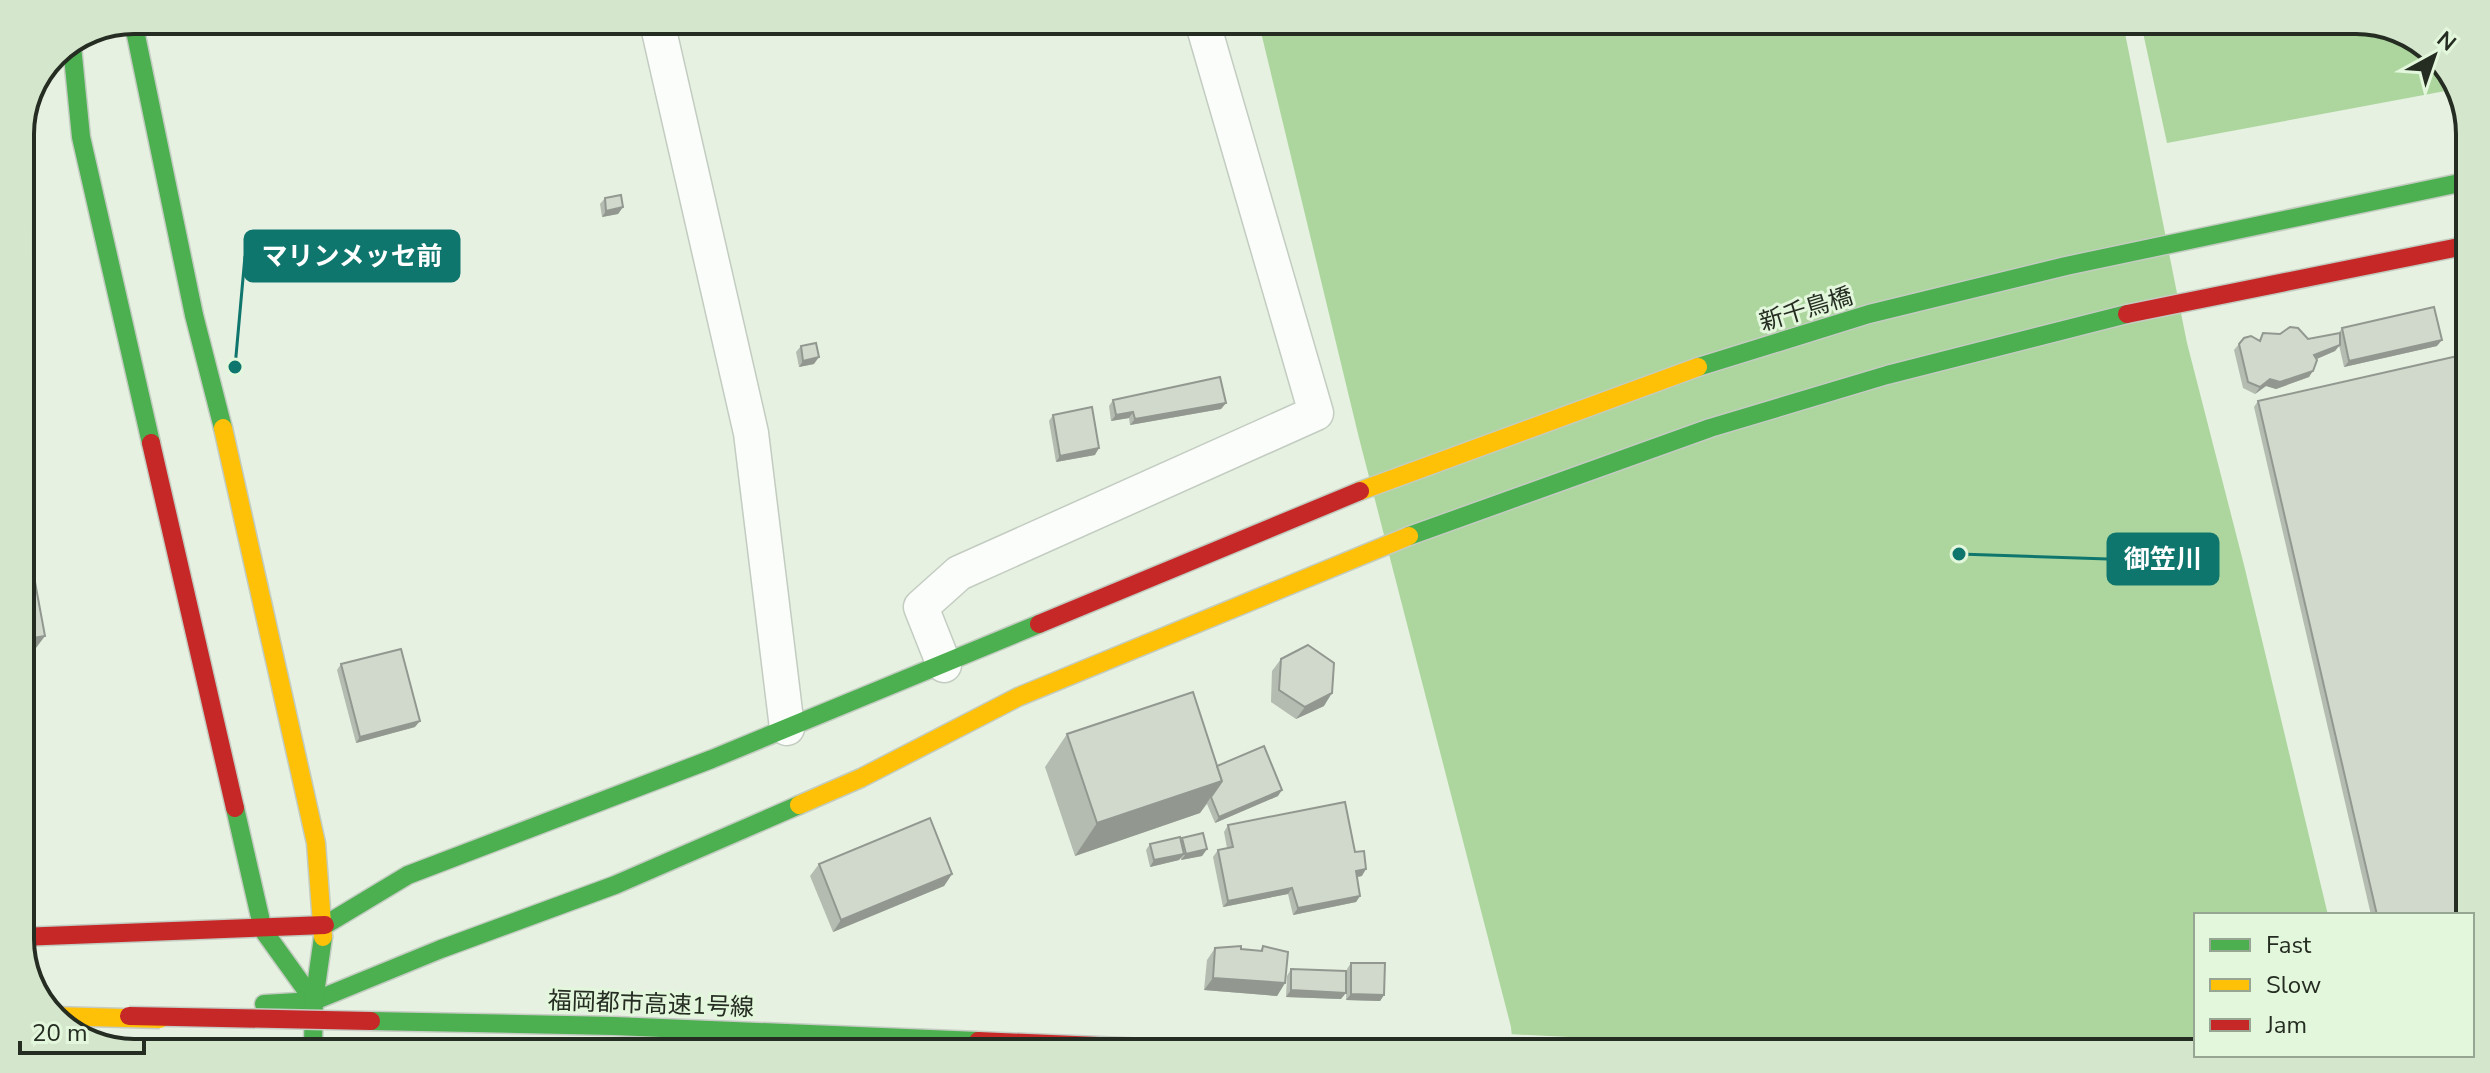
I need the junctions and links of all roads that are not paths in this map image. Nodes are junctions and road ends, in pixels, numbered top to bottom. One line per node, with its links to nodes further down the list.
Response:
1 (136, 34): 9 (main road)
2 (660, 34): 8 (street)
3 (1206, 34): 7 (street)
4 (73, 55): 10 (main road)
5 (2456, 184): 7 (main road, 新千鳥橋)
6 (2456, 247): 12 (main road)
7 (944, 665): 8 (main road, 新千鳥橋)
8 (787, 728): 9 (main road, 新千鳥橋)
9 (325, 925): 10 (main road); 12 (main road)
10 (263, 930): 11 (main road); 12 (main road)
11 (34, 936)
12 (314, 1001): 13 (main road); 16 (main road)
13 (69, 1015)
14 (70, 1016): 15 (main road, bridge)
15 (129, 1016): 17 (main road, bridge); 18 (main road, 福岡都市高速1号線, bridge)
16 (313, 1039)
17 (362, 1039)
18 (928, 1039)

